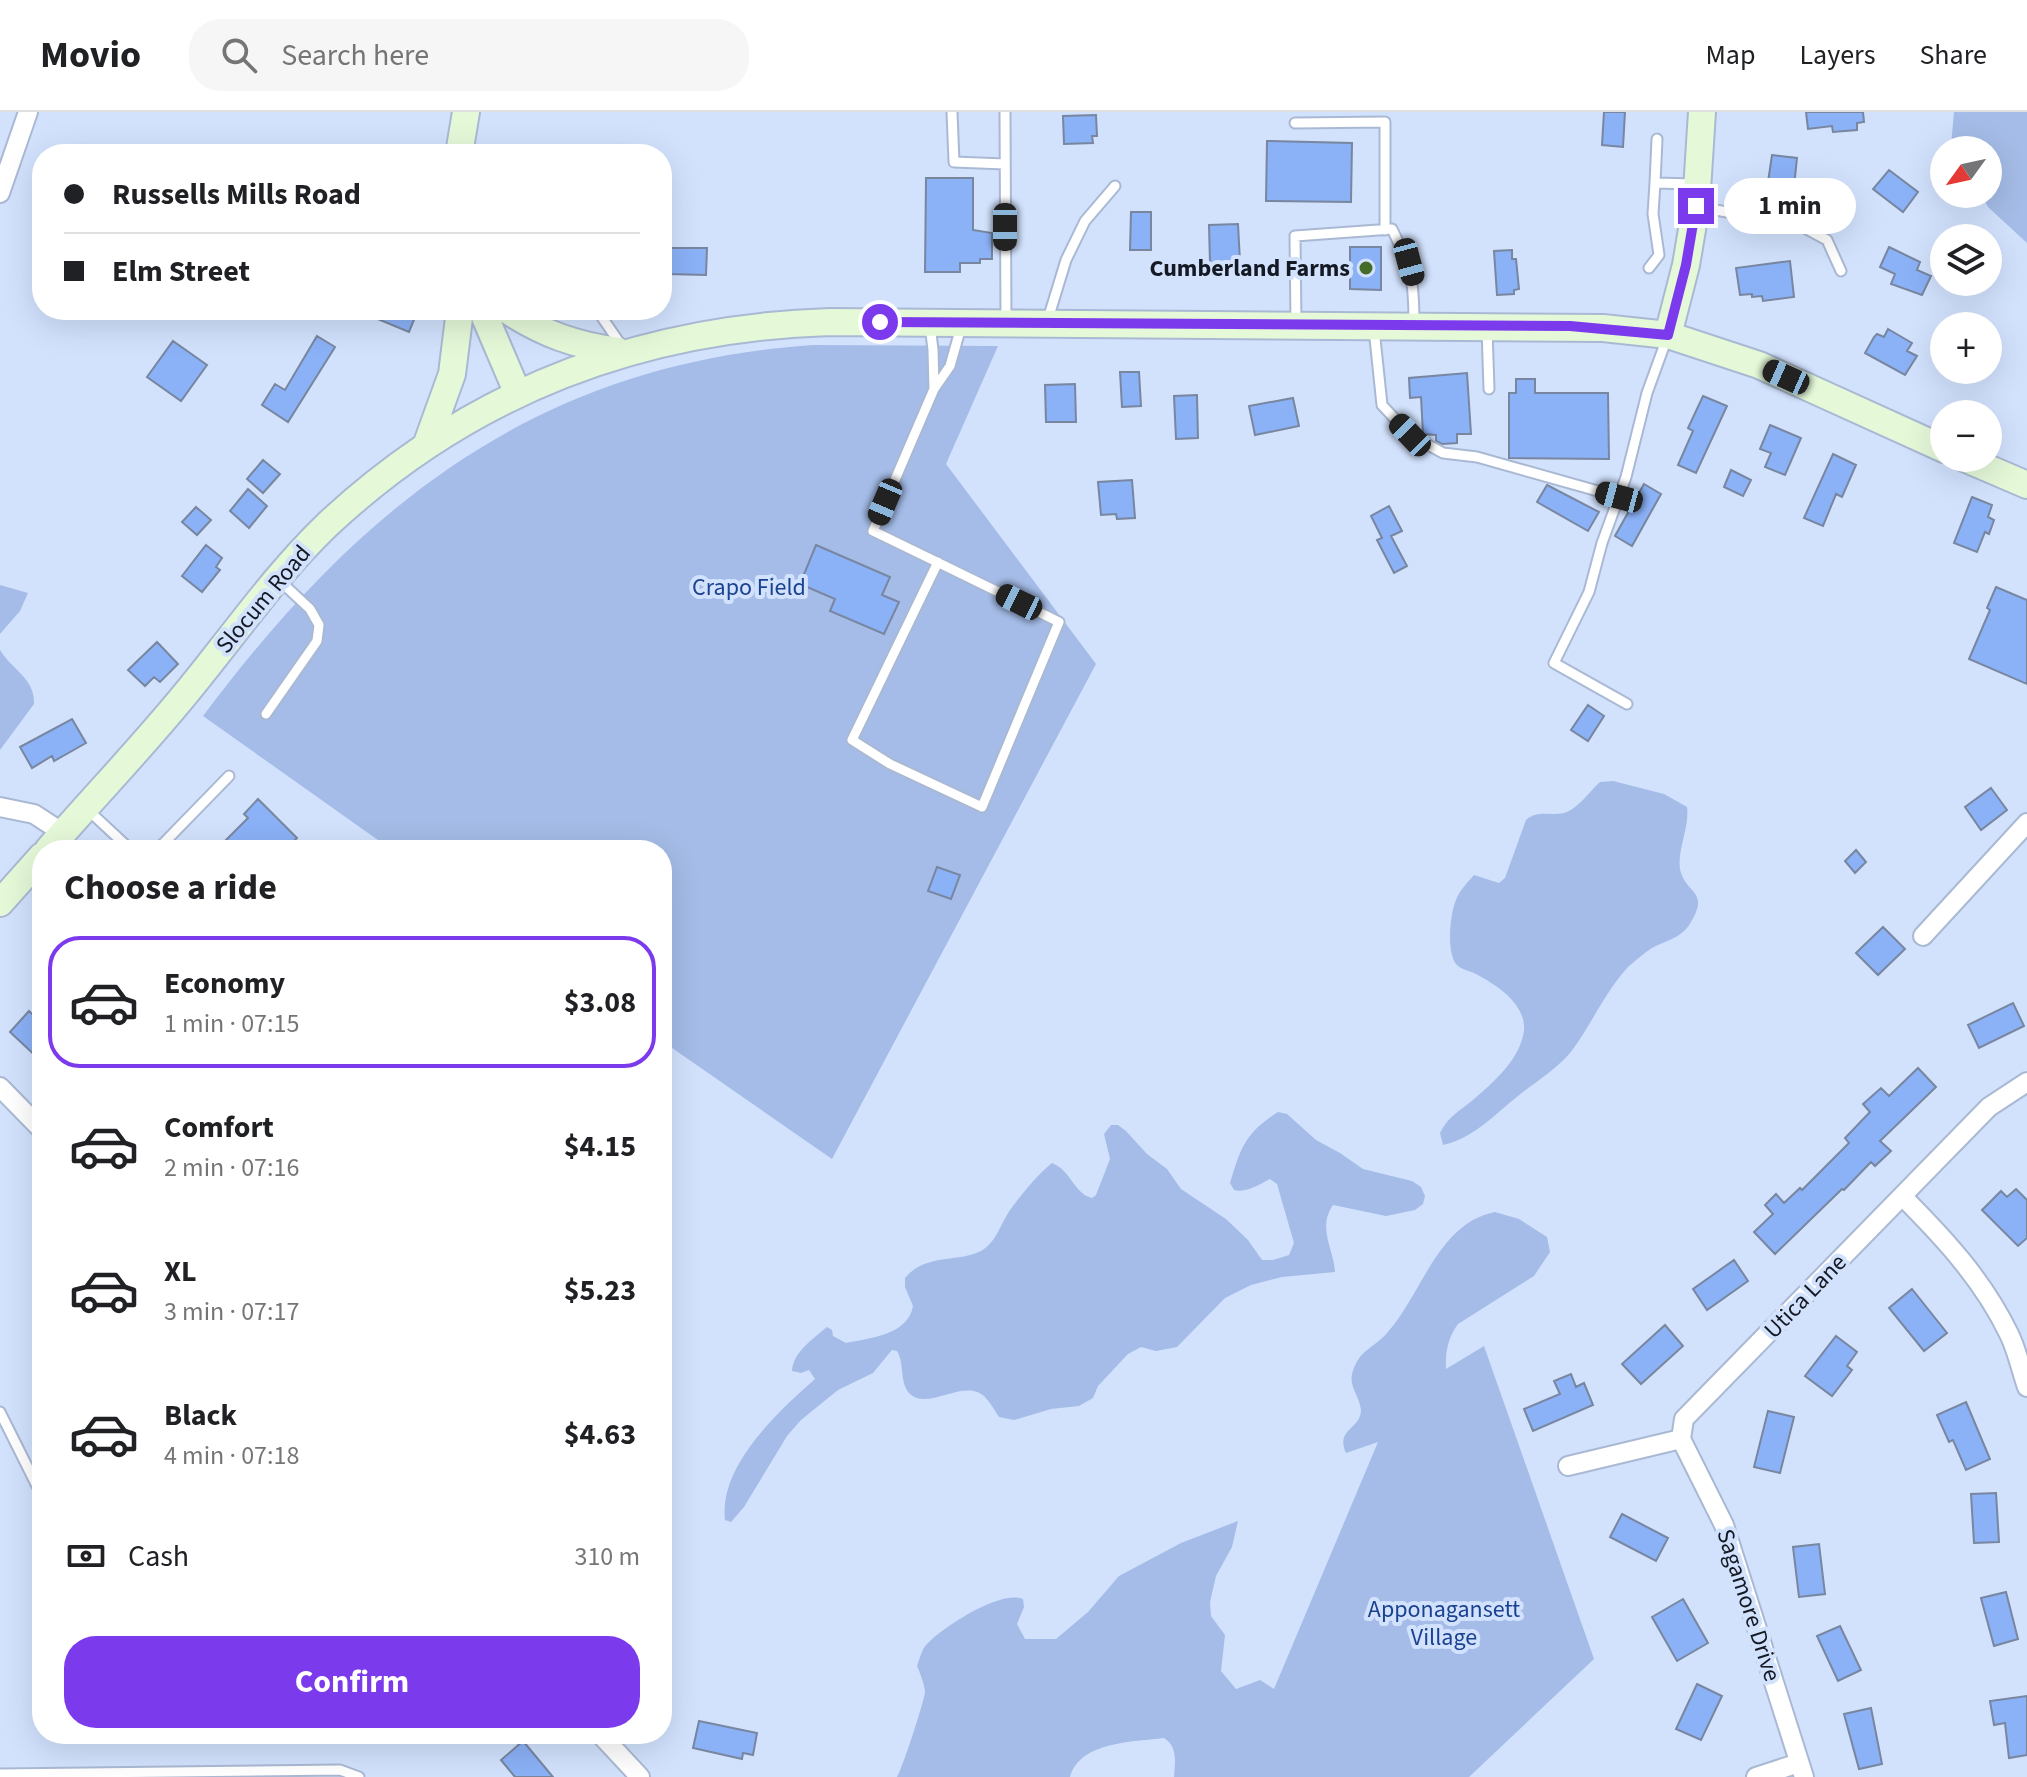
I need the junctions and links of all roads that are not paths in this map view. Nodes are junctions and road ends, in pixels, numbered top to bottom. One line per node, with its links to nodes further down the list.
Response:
1 (28, 112): 12 (street)
2 (952, 112): 9 (lane)
3 (1005, 112): 9 (lane)
4 (1702, 112): 13 (main road)
5 (461, 113): 8 (main road)
6 (1295, 123): 14 (lane)
7 (1657, 139): 10 (lane)
8 (459, 144)
9 (1005, 164): 23 (lane)
10 (1655, 183): 13 (lane); 15 (lane)
11 (1115, 186): 24 (lane)
12 (0, 193)
13 (1698, 195): 16 (lane); 29 (main road)
14 (1385, 230): 25 (lane); 26 (lane)
15 (1649, 268)
16 (1841, 271)
17 (459, 320): 35 (main road)
18 (486, 320): 33 (main road)
19 (521, 320): 30 (main road)
20 (604, 320): 30 (lane)
21 (929, 322): 22 (main road, Slocum Road); 30 (main road, Slocum Road); 31 (lane)
22 (963, 322): 23 (main road, Slocum Road); 31 (lane)
23 (1006, 322): 24 (main road, Slocum Road)
24 (1047, 322): 25 (main road, Slocum Road)
25 (1296, 324): 27 (main road, Slocum Road)
26 (1414, 325): 27 (main road, Slocum Road); 28 (main road, Slocum Road)
27 (1374, 326): 38 (lane)
28 (1487, 326): 29 (main road, Slocum Road); 32 (lane)
29 (1668, 335): 34 (main road, Slocum Road); 38 (lane)
30 (625, 352): 33 (main road, Slocum Road)
31 (934, 389): 39 (lane)
32 (1489, 389)
33 (518, 394): 35 (main road, Slocum Road)
34 (1930, 443)
35 (426, 446): 40 (main road, Slocum Road)
36 (1997, 472): 37 (main road)
37 (2027, 485)
38 (1619, 497): 41 (lane)
39 (938, 562): 39 (lane)
40 (278, 579): 42 (lane); 45 (main road, Slocum Road)
41 (1627, 704)
42 (266, 714)
43 (229, 776): 50 (lane)
44 (0, 807): 47 (street)
45 (86, 808): 48 (main road, Slocum Road); 49 (lane)
46 (2027, 823): 53 (street)
47 (54, 840)
48 (57, 840)
49 (120, 840)
50 (167, 840)
51 (32, 867): 52 (main road)
52 (0, 903)
53 (1923, 936)
54 (2027, 1082): 57 (street, Utica Lane)
55 (0, 1087): 56 (street)
56 (32, 1120)
57 (1902, 1196): 58 (street); 60 (street, Utica Lane)
58 (2027, 1387)
59 (0, 1412): 62 (lane)
60 (1681, 1439): 61 (street); 64 (street, Sagamore Drive)
61 (1568, 1466)
62 (32, 1476)
63 (609, 1744): 67 (street)
64 (1802, 1770): 68 (street)
65 (0, 1774): 66 (lane)
66 (359, 1777)
67 (640, 1777)
68 (1756, 1777)

